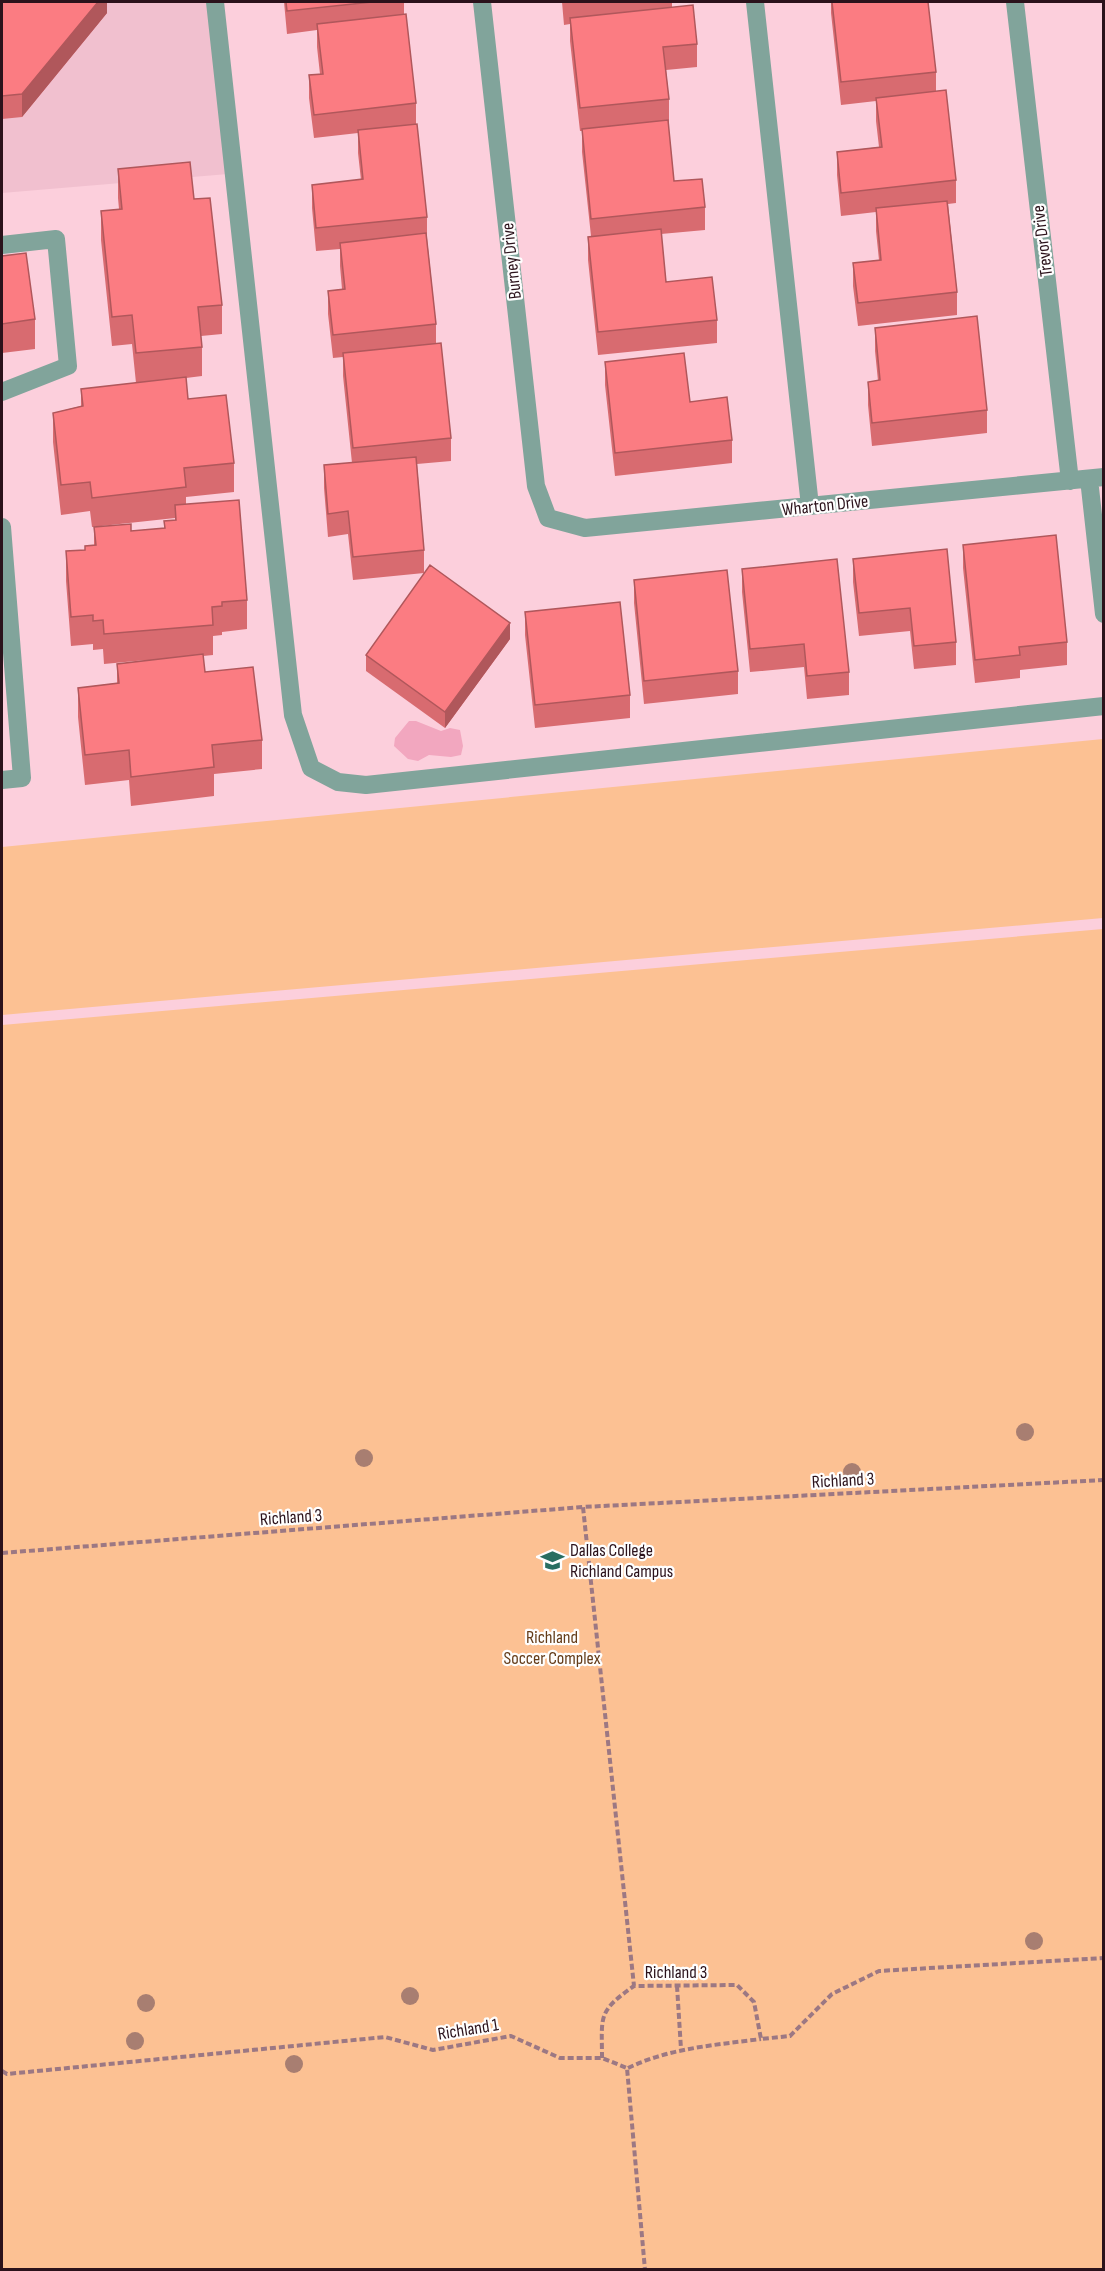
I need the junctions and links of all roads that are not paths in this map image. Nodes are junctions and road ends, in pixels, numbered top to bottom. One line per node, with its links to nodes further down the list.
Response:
1 (215, 2): 13 (street)
2 (482, 2): 10 (street, Burney Drive)
3 (755, 2): 9 (street)
4 (1015, 2): 8 (street, Trevor Drive)
5 (2, 245): 6 (street)
6 (2, 392)
7 (1096, 478): 8 (street, Wharton Drive); 12 (street)
8 (1070, 481): 9 (street, Wharton Drive)
9 (810, 506): 10 (street, Wharton Drive)
10 (548, 518)
11 (2, 527): 14 (street)
12 (1104, 614)
13 (1104, 706)
14 (2, 780)

